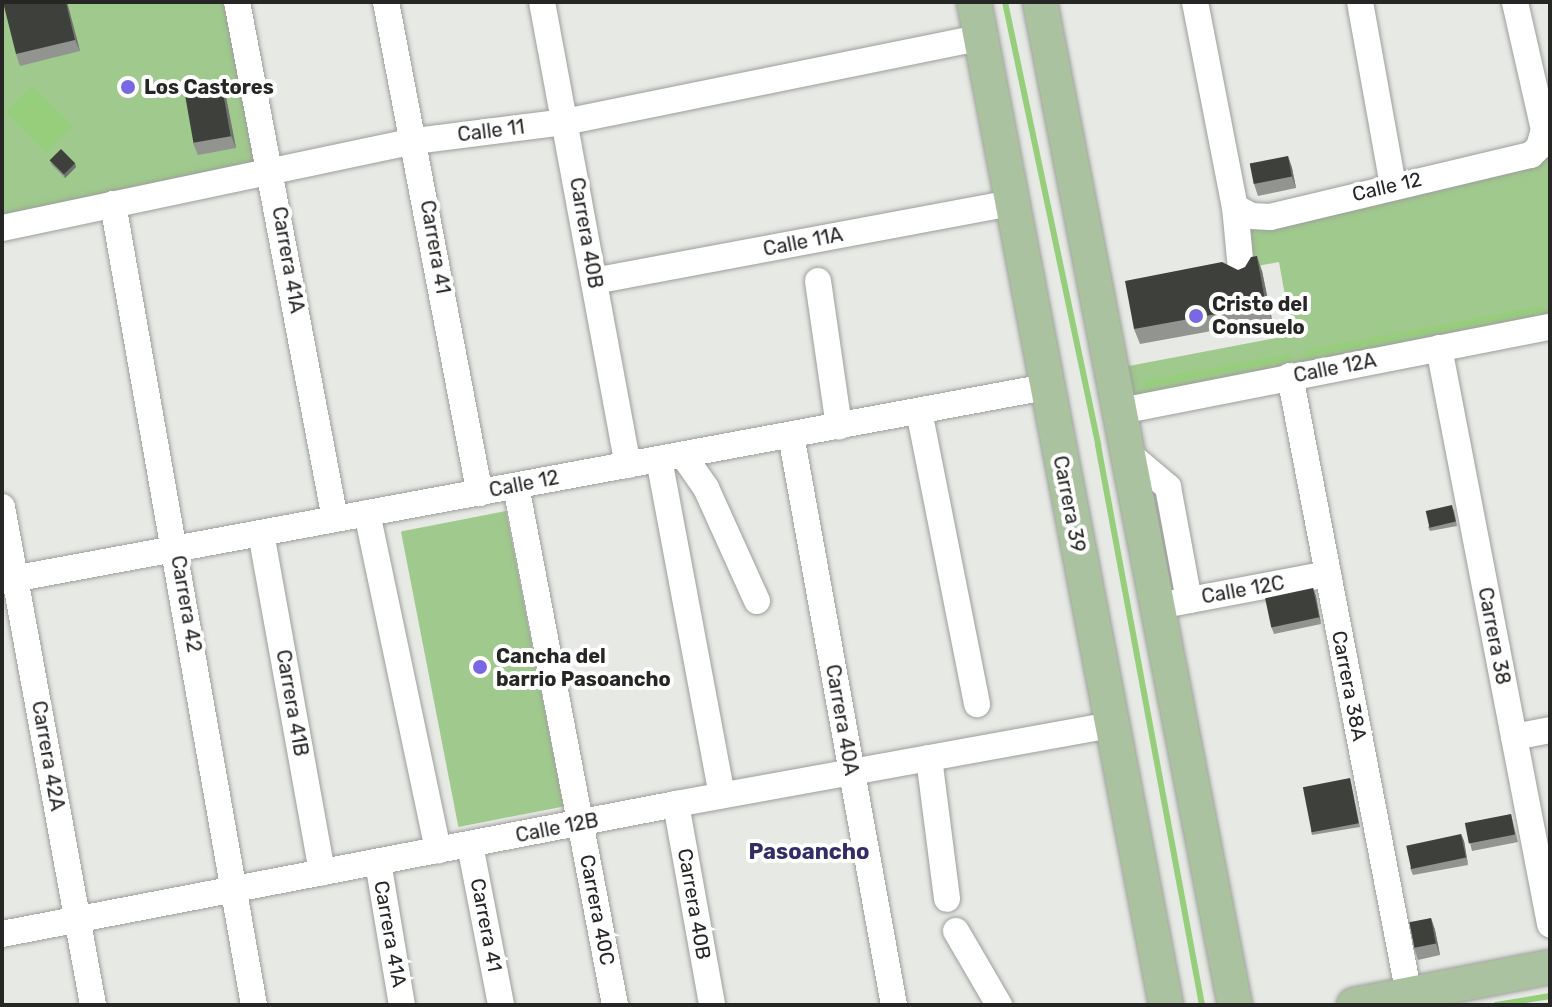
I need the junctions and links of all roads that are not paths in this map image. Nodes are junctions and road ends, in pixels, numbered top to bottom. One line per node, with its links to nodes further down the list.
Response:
1 (237, 2): 12 (street, Carrera 41A)
2 (386, 2): 11 (street, Carrera 41)
3 (542, 2): 10 (street, Carrera 40B)
4 (974, 2): 9 (main road, Carrera 39)
5 (1040, 2): 26 (main road)
6 (1195, 2): 16 (street)
7 (1360, 2): 13 (street)
8 (1515, 2): 13 (street, Calle 12)
9 (981, 37): 10 (street, Calle 11); 14 (main road, Carrera 39)
10 (565, 122): 11 (street, Calle 11); 19 (street, Carrera 40B)
11 (415, 141): 12 (street, Calle 11); 32 (street, Carrera 41)
12 (271, 171): 15 (street, Calle 11); 35 (street, Carrera 41A)
13 (1393, 185): 16 (street, Calle 12)
14 (1012, 203): 19 (street, Calle 11A); 24 (main road, Carrera 39)
15 (113, 204): 17 (street, Calle 11); 37 (street, Carrera 42)
16 (1235, 207): 18 (street)
17 (2, 228)
18 (1241, 269)
19 (594, 281): 30 (street, Carrera 40B)
20 (818, 281): 27 (street)
21 (1550, 327): 22 (street, Calle 12A)
22 (1439, 348): 23 (street, Calle 12A); 45 (street, Carrera 38)
23 (1290, 376): 26 (street, Calle 12A); 38 (street, Carrera 38A)
24 (1046, 387): 25 (street, Calle 12); 43 (main road, Carrera 39)
25 (919, 411): 27 (street, Calle 12); 42 (street)
26 (1121, 411): 41 (main road)
27 (839, 426): 28 (street, Calle 12)
28 (791, 435): 29 (street, Calle 12); 47 (street, Carrera 40A)
29 (671, 457): 30 (street, Calle 12); 40 (street); 48 (street)
30 (628, 465): 31 (street, Calle 12)
31 (516, 486): 32 (street, Calle 12); 50 (street, Carrera 40C)
32 (480, 493): 34 (street, Calle 12)
33 (2, 507): 39 (street, Carrera 42A)
34 (367, 513): 35 (street, Calle 12); 52 (street)
35 (335, 519): 36 (street, Calle 12)
36 (261, 533): 37 (street, Calle 12); 54 (street, Carrera 41B)
37 (177, 549): 39 (street, Calle 12); 55 (street, Carrera 42)
38 (1328, 574): 41 (street, Calle 12C); 63 (street, Carrera 38A)
39 (9, 580): 57 (street, Carrera 42A)
40 (757, 601)
41 (1174, 603): 62 (main road)
42 (977, 704)
43 (1112, 725): 46 (street, Calle 12B); 72 (main road, Carrera 39)
44 (1550, 730): 45 (street)
45 (1514, 737): 58 (street, Carrera 38)
46 (929, 758): 47 (street, Calle 12B); 56 (street)
47 (852, 771): 48 (street, Calle 12B); 70 (street, Carrera 40A)
48 (722, 795): 49 (street, Calle 12B)
49 (676, 804): 50 (street, Calle 12B); 69 (street, Carrera 40B)
50 (580, 823): 51 (street, Calle 12B); 68 (street, Carrera 40C)
51 (470, 845): 52 (street, Calle 12B); 67 (street, Carrera 41)
52 (438, 851): 53 (street, Calle 12B)
53 (378, 862): 54 (street, Calle 12B); 66 (street, Carrera 41A)
54 (322, 873): 55 (street, Calle 12B)
55 (236, 889): 57 (street, Calle 12B); 65 (street, Carrera 42)
56 (947, 899)
57 (77, 920): 60 (street, Calle 12B); 64 (street, Carrera 42A)
58 (1550, 924)
59 (956, 931): 71 (street)
60 (2, 934)
61 (1550, 967): 63 (main road)
62 (1228, 969): 73 (main road); 74 (main road)
63 (1409, 995): 75 (main road)
64 (93, 1005)
65 (254, 1005)
66 (402, 1005)
67 (501, 1005)
68 (615, 1005)
69 (712, 1005)
70 (894, 1005)
71 (999, 1005)
72 (1166, 1005)
73 (1235, 1005)
74 (1261, 1005)
75 (1354, 1005)

